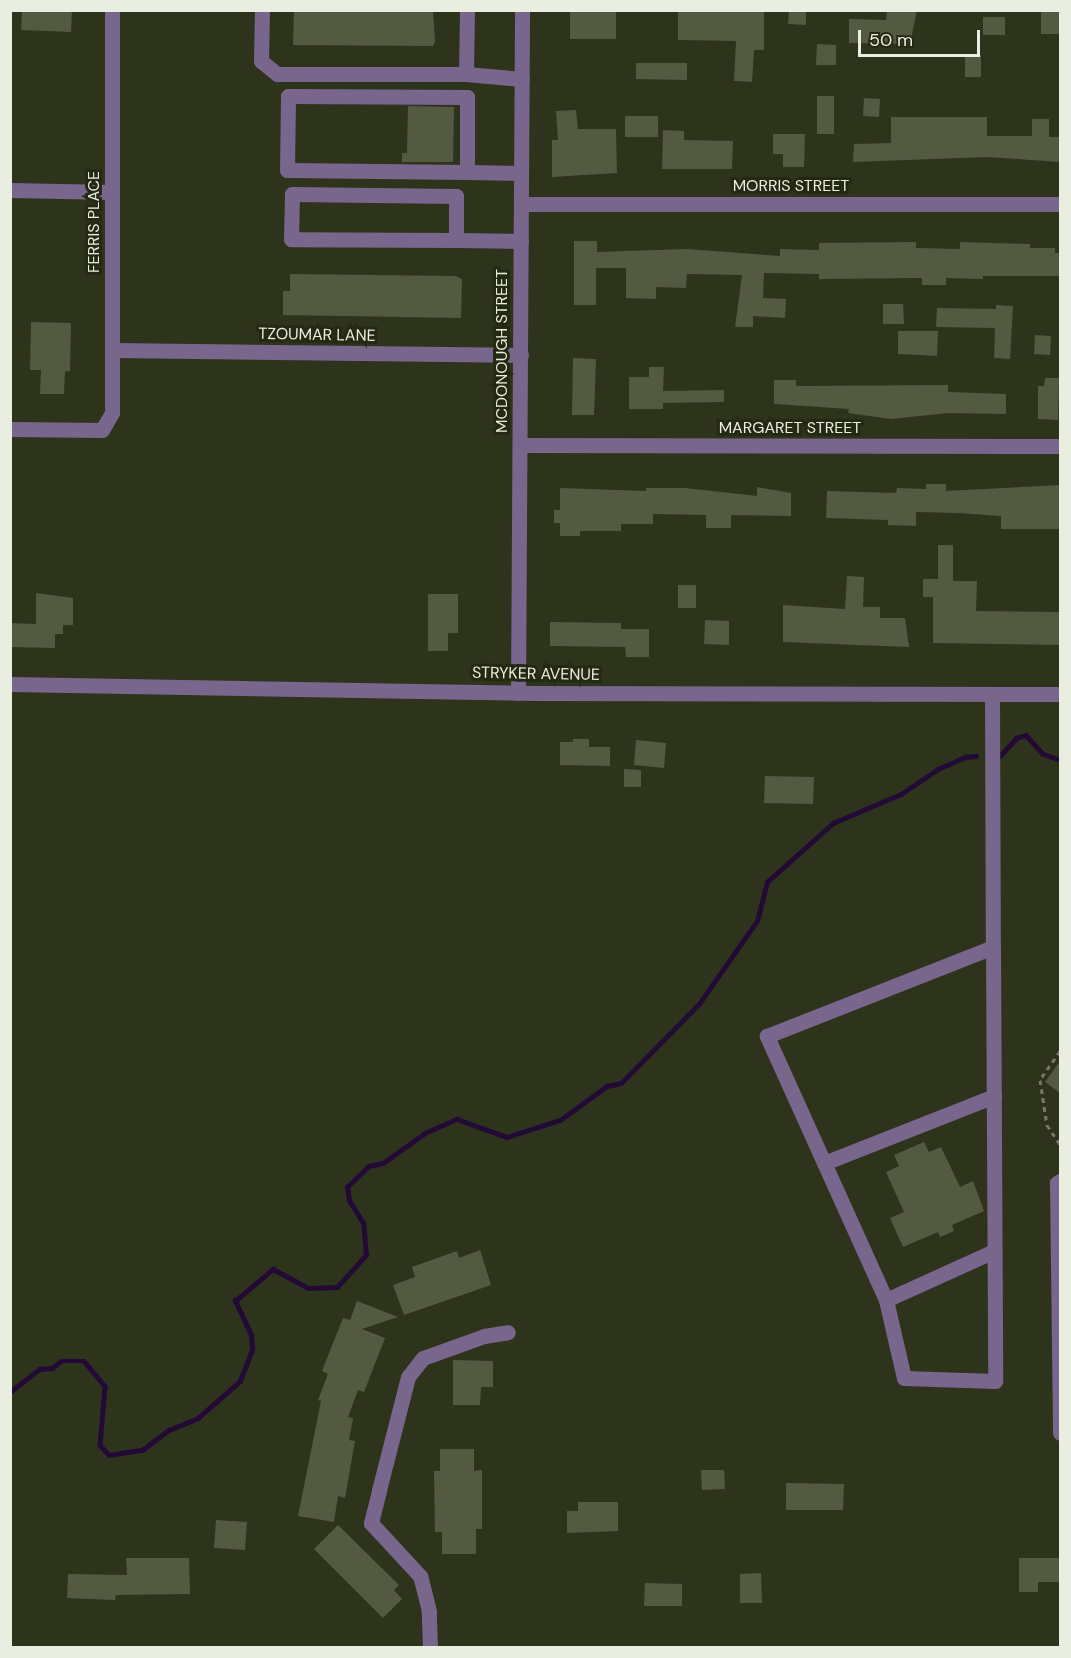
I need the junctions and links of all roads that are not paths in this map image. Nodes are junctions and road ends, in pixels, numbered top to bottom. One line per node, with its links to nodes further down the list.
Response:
1 (112, 10): 10 (street, FERRIS PLACE)
2 (262, 10): 5 (street)
3 (467, 10): 5 (street)
4 (522, 10): 6 (street, MCDONOUGH STREET)
5 (466, 74): 6 (street)
6 (522, 79): 8 (street, MCDONOUGH STREET)
7 (467, 172): 7 (street); 8 (street)
8 (521, 173): 11 (street, MCDONOUGH STREET)
9 (10, 190): 10 (street)
10 (112, 192): 15 (street, FERRIS PLACE)
11 (521, 204): 12 (street, MORRIS STREET); 14 (street, MCDONOUGH STREET)
12 (1060, 204)
13 (456, 240): 13 (street); 14 (street)
14 (521, 241): 16 (street, MCDONOUGH STREET)
15 (112, 350): 16 (street, TZOUMAR LANE); 17 (street, FERRIS PLACE)
16 (521, 355): 18 (street, MCDONOUGH STREET)
17 (10, 429)
18 (520, 445): 19 (street, MARGARET STREET); 21 (street, MCDONOUGH STREET)
19 (1060, 447)
20 (10, 684): 21 (street, STRYKER AVENUE)
21 (518, 693): 22 (street, STRYKER AVENUE)
22 (992, 694): 23 (street, STRYKER AVENUE); 24 (street)
23 (1060, 694)
24 (993, 947): 25 (street); 26 (street)
25 (994, 1096): 26 (street); 28 (street)
26 (824, 1163): 29 (street)
27 (1060, 1181): 31 (street)
28 (994, 1251): 29 (street); 29 (street)
29 (886, 1300)
30 (508, 1332): 32 (street)
31 (1060, 1433)
32 (430, 1647)

